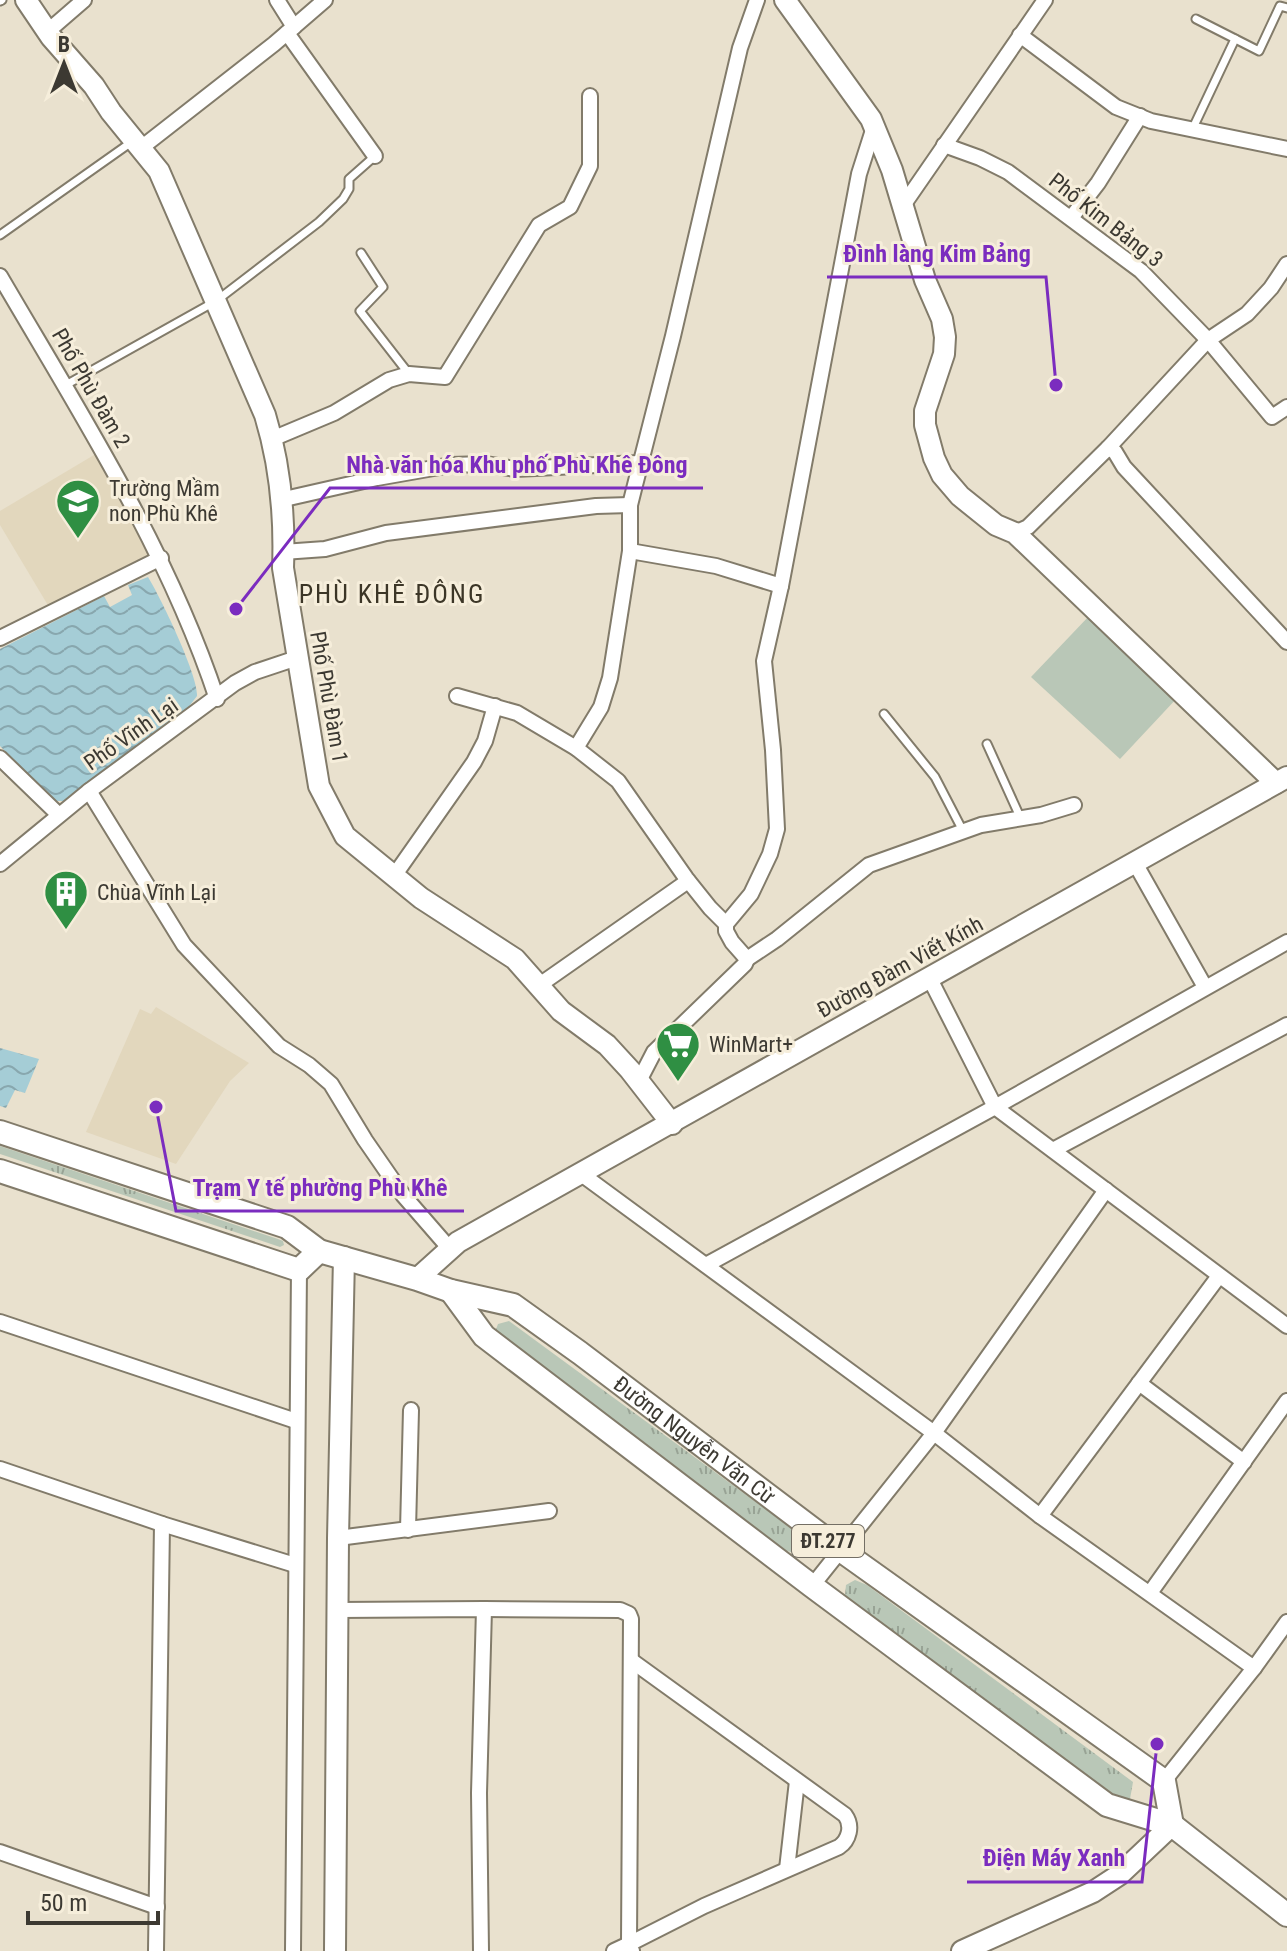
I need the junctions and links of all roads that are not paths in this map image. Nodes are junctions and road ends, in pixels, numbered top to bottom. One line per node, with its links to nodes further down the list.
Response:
1 (26, 0): 11 (street, Phố Phù Đàm 1)
2 (84, 0): 11 (street)
3 (277, 0): 10 (street)
4 (325, 0): 10 (street)
5 (757, 0): 35 (street)
6 (785, 0): 16 (street)
7 (1045, 0): 12 (street)
8 (1287, 8): 13 (lane)
9 (1196, 19): 13 (lane)
10 (290, 30): 18 (street); 21 (street)
11 (47, 32): 18 (street, Phố Phù Đàm 1)
12 (1020, 35): 15 (street); 19 (street)
13 (1235, 39): 17 (lane)
14 (590, 96): 30 (street)
15 (1140, 116): 17 (street); 23 (street)
16 (874, 127): 22 (street); 42 (street)
17 (1192, 130): 20 (street)
18 (138, 144): 24 (lane); 28 (street, Phố Phù Đàm 1)
19 (944, 145): 22 (street); 23 (street, Phố Kim Bảng 3)
20 (1287, 149)
21 (375, 156): 28 (lane)
22 (902, 207): 38 (street)
23 (1071, 218): 29 (street, Phố Kim Bảng 3)
24 (0, 235)
25 (361, 253): 30 (lane)
26 (1287, 264): 29 (street)
27 (0, 276): 31 (street, Phố Phù Đàm 2)
28 (216, 301): 31 (lane); 33 (street, Phố Phù Đàm 1)
29 (1208, 340): 32 (street, Phố Kim Bảng 3); 34 (street)
30 (409, 374): 33 (street)
31 (64, 386): 41 (street, Phố Phù Đàm 2)
32 (1287, 407)
33 (272, 439): 36 (street, Phố Phù Đàm 1)
34 (1108, 448): 38 (street); 44 (street)
35 (639, 463): 36 (street); 37 (street)
36 (280, 500): 40 (street, Phố Phù Đàm 1)
37 (630, 505): 39 (street); 40 (street)
38 (1015, 533): 53 (street)
39 (630, 551): 42 (street); 51 (street)
40 (283, 552): 45 (street, Phố Phù Đàm 1)
41 (161, 558): 43 (street); 47 (street, Phố Phù Đàm 2)
42 (781, 586): 63 (street)
43 (0, 638)
44 (1287, 642)
45 (297, 658): 47 (street, Phố Vĩnh Lại); 61 (street, Phố Phù Đàm 1)
46 (457, 696): 48 (street)
47 (217, 699): 54 (street, Phố Vĩnh Lại)
48 (495, 706): 51 (street); 61 (street)
49 (884, 714): 58 (lane)
50 (987, 744): 57 (lane)
51 (576, 748): 62 (street)
52 (0, 758): 56 (street)
53 (1282, 780): 59 (street, Đường Đàm Viết Kính)
54 (89, 791): 56 (street, Phố Vĩnh Lại); 78 (street)
55 (1074, 805): 57 (street)
56 (59, 815): 60 (street, Phố Vĩnh Lại)
57 (1021, 819): 58 (street)
58 (963, 831): 65 (street)
59 (1135, 863): 66 (street, Đường Đàm Viết Kính); 68 (street)
60 (0, 864)
61 (394, 876): 67 (street, Phố Phù Đàm 1)
62 (688, 881): 63 (street); 67 (street)
63 (726, 924): 65 (street)
64 (1287, 942): 68 (street)
65 (747, 959): 70 (street)
66 (929, 977): 71 (street); 72 (street, Đường Đàm Viết Kính)
67 (538, 986): 70 (street, Phố Phù Đàm 1)
68 (1205, 987): 71 (street)
69 (1287, 1025): 74 (street)
70 (639, 1081): 72 (street, Phố Phù Đàm 1)
71 (995, 1107): 74 (street); 81 (street)
72 (672, 1124): 76 (street, Đường Đàm Viết Kính)
73 (0, 1132): 79 (main road, Đường Nguyễn Văn Cừ / ĐT.277)
74 (1053, 1150): 77 (street)
75 (0, 1171): 82 (main road)
76 (580, 1173): 78 (street, Đường Đàm Viết Kính); 81 (street)
77 (1106, 1190): 83 (street); 92 (street)
78 (450, 1249): 84 (street, Đường Đàm Viết Kính)
79 (319, 1251): 80 (main road, Đường Nguyễn Văn Cừ / ĐT.277); 82 (main road)
80 (344, 1257): 84 (main road, Đường Nguyễn Văn Cừ / ĐT.277); 99 (street)
81 (706, 1265): 92 (street)
82 (299, 1270): 91 (street)
83 (1219, 1276): 87 (street); 88 (street)
84 (417, 1279): 85 (main road, Đường Nguyễn Văn Cừ / ĐT.277)
85 (451, 1291): 100 (main road, Đường Nguyễn Văn Cừ / ĐT.277); 102 (main road, Đường Nguyễn Văn Cừ / ĐT.277)
86 (0, 1322): 91 (street)
87 (1287, 1326)
88 (1139, 1383): 93 (street); 96 (street)
89 (1287, 1401): 93 (street)
90 (411, 1410): 98 (street)
91 (296, 1421): 101 (street)
92 (934, 1433): 96 (street); 100 (street)
93 (1244, 1462): 103 (street)
94 (0, 1469): 97 (street)
95 (549, 1511): 98 (street)
96 (1040, 1516): 103 (street)
97 (162, 1524): 101 (street); 114 (street)
98 (408, 1530): 99 (street)
99 (338, 1538): 105 (street)
100 (839, 1549): 102 (street); 110 (main road, Đường Nguyễn Văn Cừ / ĐT.277)
101 (295, 1565): 118 (street)
102 (812, 1586): 111 (main road, Đường Nguyễn Văn Cừ / ĐT.277)
103 (1150, 1593): 108 (street)
104 (484, 1609): 105 (street); 107 (street); 120 (street)
105 (338, 1610): 119 (street)
106 (1287, 1622): 108 (street)
107 (632, 1661): 109 (street); 116 (street)
108 (1254, 1668): 110 (street)
109 (797, 1781): 113 (street); 113 (street)
110 (1164, 1781): 111 (main road)
111 (1172, 1825): 115 (main road, Đường Nguyễn Văn Cừ / ĐT.277); 122 (street)
112 (0, 1852): 114 (street)
113 (787, 1869): 116 (street)
114 (157, 1907): 117 (street)
115 (1287, 1915)
116 (630, 1948): 121 (street)
117 (156, 1951)
118 (293, 1951)
119 (335, 1951)
120 (481, 1951)
121 (614, 1951)
122 (962, 1951)

